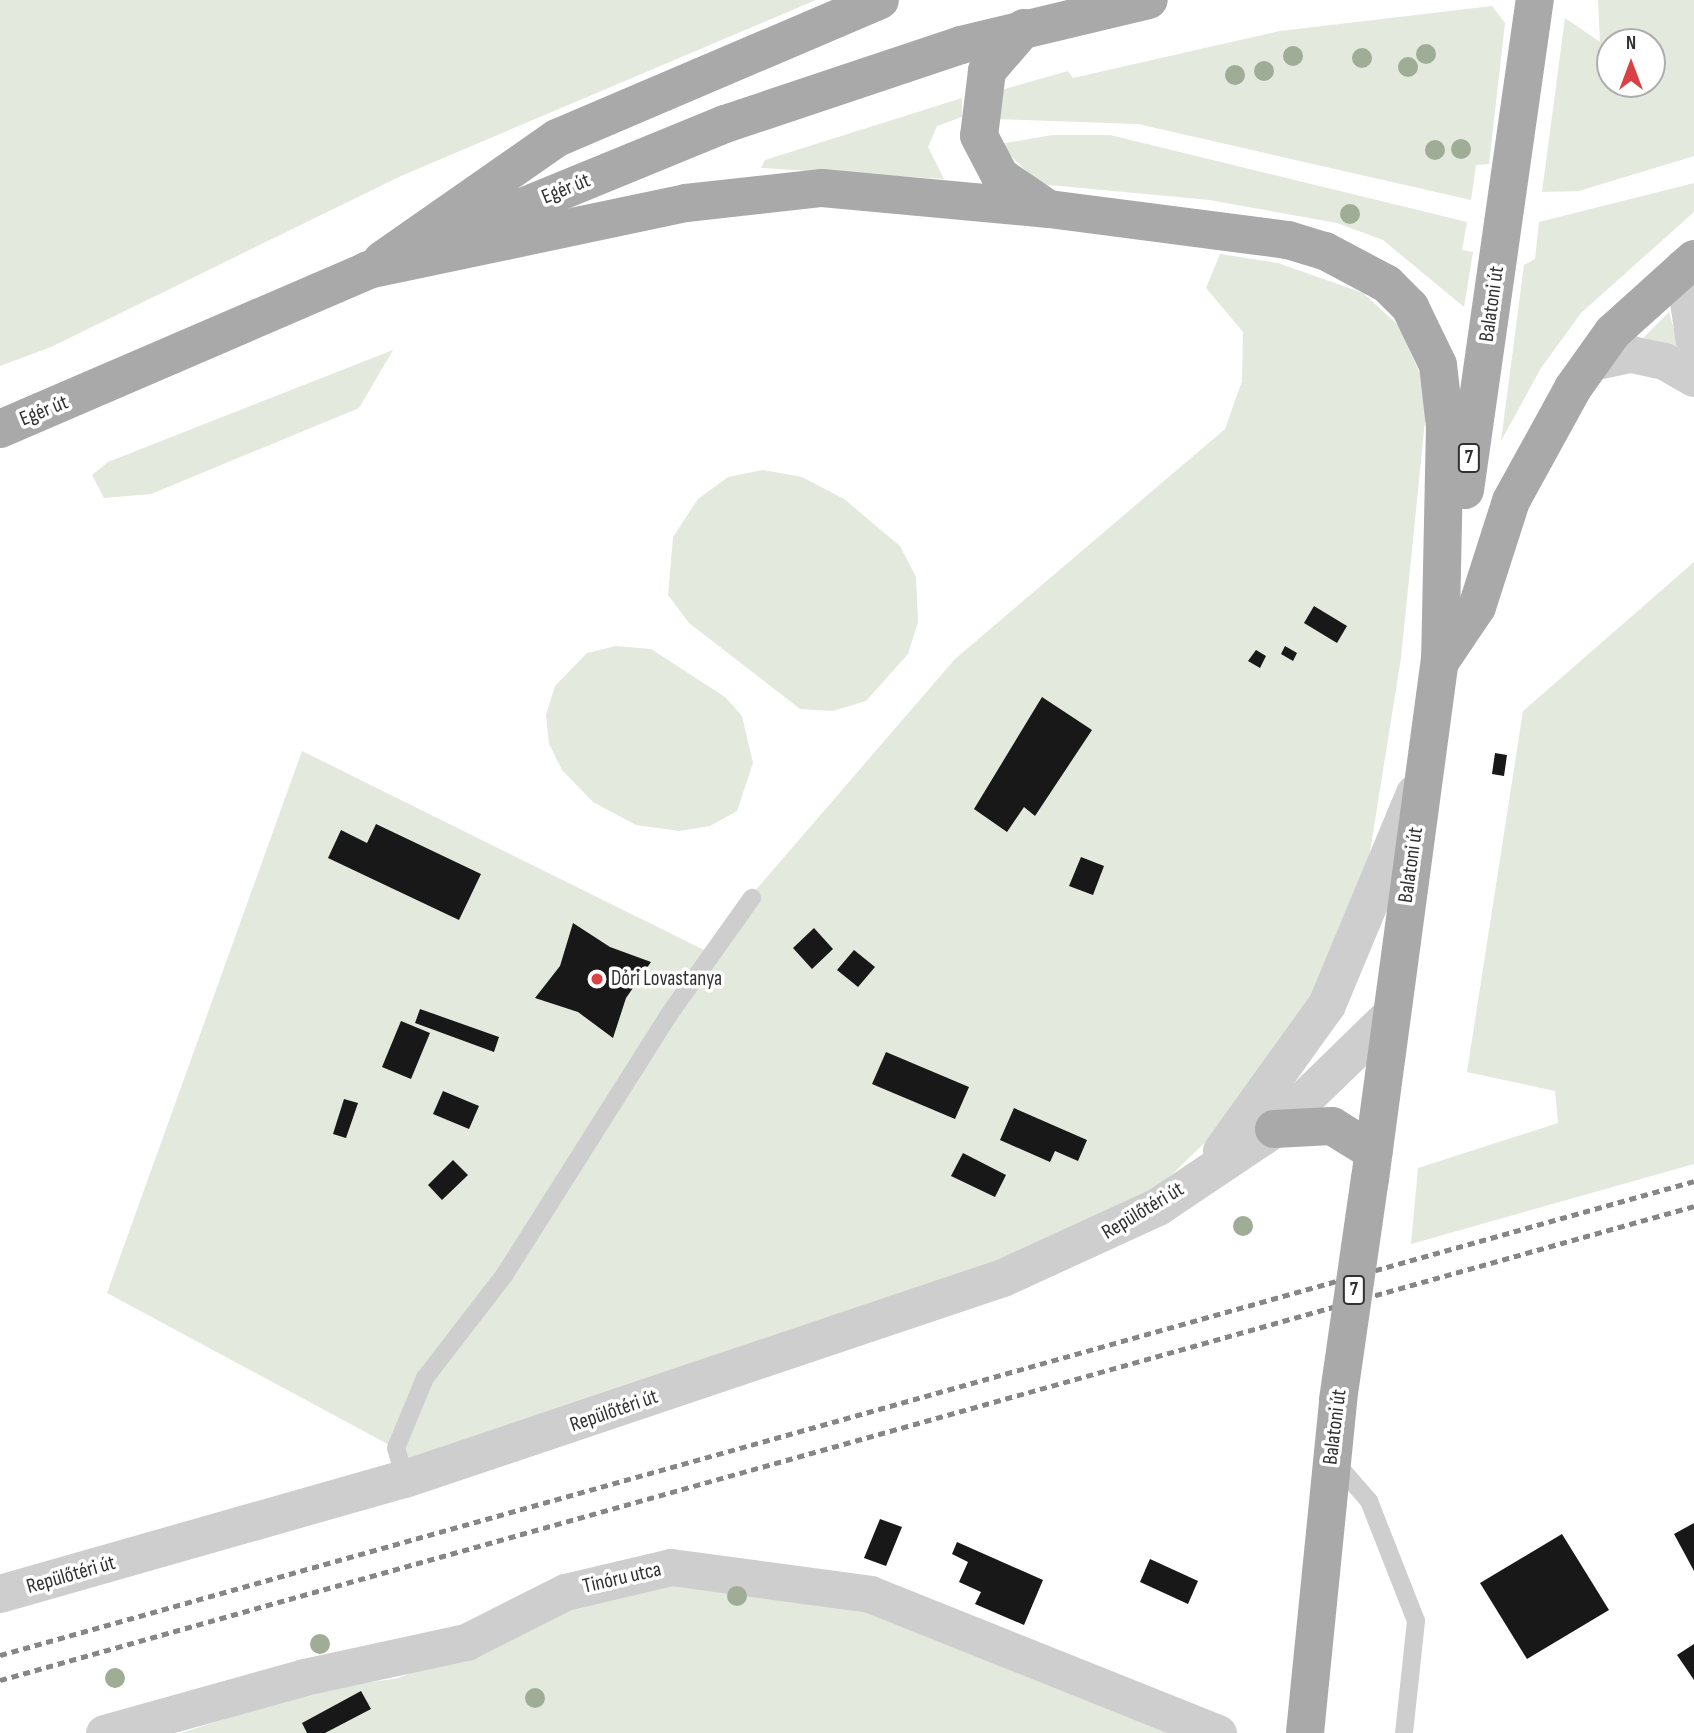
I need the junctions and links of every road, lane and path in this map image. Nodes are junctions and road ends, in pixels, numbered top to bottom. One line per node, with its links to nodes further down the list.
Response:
1 (880, 0): 7 (main road)
2 (1149, 0): 4 (main road, Egér út)
3 (1535, 4): 12 (main road, Balatoni út / 7)
4 (1024, 28): 5 (main road); 7 (main road, Egér út)
5 (1049, 209): 7 (main road); 12 (main road)
6 (1688, 263): 8 (street); 9 (main road)
7 (368, 270): 11 (main road, Egér út)
8 (1694, 342)
9 (1592, 362): 10 (street); 12 (main road)
10 (1694, 378)
11 (0, 429)
12 (1440, 662): 13 (main road, Balatoni út / 7)
13 (1424, 771): 15 (main road, Balatoni út / 7); 18 (street, Repülőtéri út)
14 (752, 898): 20 (lane)
15 (1390, 1016): 16 (street, Repülőtéri út); 17 (main road, Balatoni út / 7)
16 (1274, 1129): 17 (main road); 18 (street, Repülőtéri út)
17 (1372, 1165): 19 (main road, Balatoni út / 7, bridge)
18 (1205, 1172): 20 (street, Repülőtéri út)
19 (1331, 1457): 24 (main road, Balatoni út / 7); 25 (lane)
20 (405, 1479): 21 (street, Repülőtéri út)
21 (0, 1594)
22 (104, 1733): 23 (street, Tinóru utca)
23 (1218, 1733)
24 (1305, 1733)
25 (1404, 1733)

